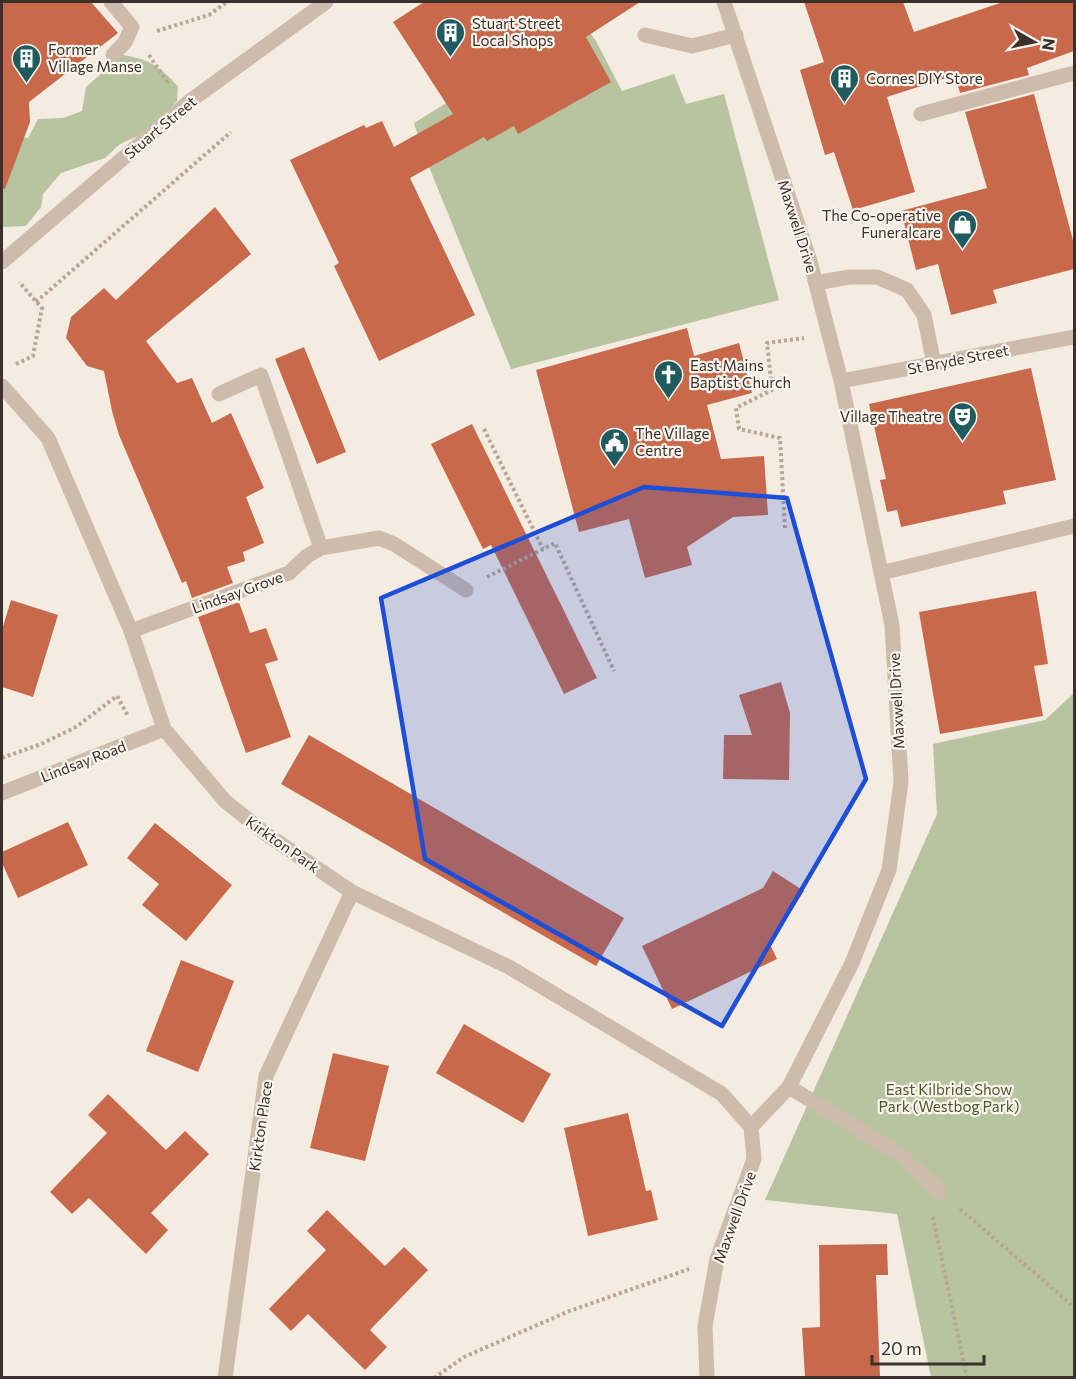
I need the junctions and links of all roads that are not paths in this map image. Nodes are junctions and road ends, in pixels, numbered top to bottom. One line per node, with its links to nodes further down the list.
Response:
1 (111, 2): 6 (street)
2 (326, 2): 9 (street, Stuart Street)
3 (724, 2): 5 (street, Maxwell Drive)
4 (645, 35): 5 (street)
5 (736, 35): 10 (street, Maxwell Drive)
6 (113, 55)
7 (1074, 73): 8 (street)
8 (921, 114)
9 (2, 262)
10 (816, 283): 12 (street); 13 (street, Maxwell Drive)
11 (1074, 337): 12 (street, St Bryde Street)
12 (934, 364): 13 (street, St Bryde Street)
13 (841, 381): 18 (street, Maxwell Drive)
14 (2, 386): 20 (street, Kirkton Park)
15 (219, 394): 17 (street)
16 (1074, 526): 18 (street)
17 (321, 548): 19 (street, Lindsay Grove); 20 (street, Lindsay Grove)
18 (881, 573): 24 (street, Maxwell Drive)
19 (466, 590)
20 (131, 631): 21 (street, Kirkton Park)
21 (164, 729): 22 (street, Lindsay Road); 23 (street, Kirkton Park)
22 (2, 794)
23 (352, 892): 25 (street, Kirkton Park); 27 (street, Kirkton Place)
24 (789, 1087): 25 (street, Maxwell Drive); 26 (street)
25 (751, 1127): 28 (street, Maxwell Drive)
26 (940, 1192)
27 (225, 1377)
28 (707, 1377)

